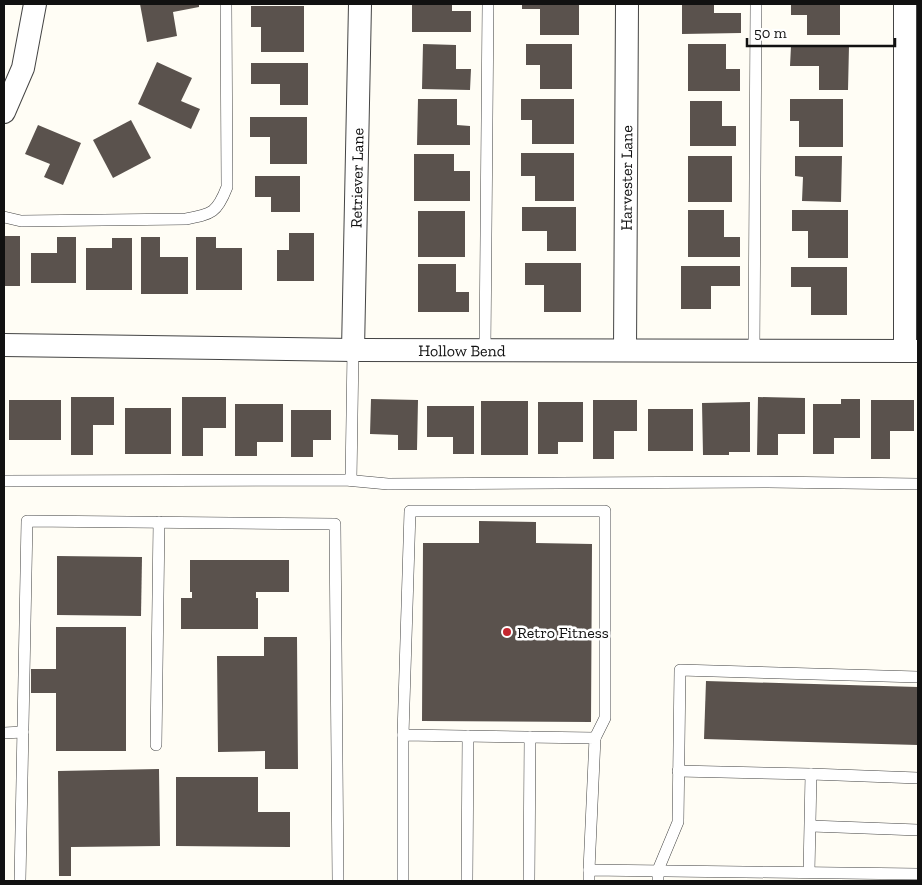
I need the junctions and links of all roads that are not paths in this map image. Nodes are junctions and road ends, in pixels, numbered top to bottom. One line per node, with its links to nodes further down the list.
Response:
1 (35, 4): 8 (street)
2 (226, 4): 9 (lane)
3 (360, 4): 11 (street, Retriever Lane)
4 (488, 4): 12 (lane)
5 (627, 4): 13 (street, Harvester Lane)
6 (756, 4): 14 (lane)
7 (906, 4): 15 (street)
8 (4, 112)
9 (4, 217)
10 (4, 345): 11 (street, Hollow Bend)
11 (353, 350): 12 (street, Hollow Bend); 16 (lane)
12 (485, 350): 13 (street, Hollow Bend)
13 (625, 350): 14 (street, Hollow Bend)
14 (754, 351): 15 (street, Hollow Bend)
15 (912, 352)
16 (351, 480): 17 (lane); 18 (lane)
17 (4, 481)
18 (918, 484)
19 (158, 522): 21 (lane); 27 (lane); 40 (lane)
20 (918, 677): 28 (lane)
21 (23, 732): 22 (lane); 39 (lane)
22 (4, 733)
23 (402, 736): 24 (lane); 26 (lane); 41 (lane)
24 (468, 736): 25 (lane); 42 (lane)
25 (530, 737): 26 (lane); 43 (lane)
26 (595, 738): 35 (lane)
27 (156, 745)
28 (678, 771): 29 (lane); 36 (lane)
29 (811, 774): 30 (lane); 31 (lane)
30 (918, 778)
31 (810, 826): 32 (lane); 33 (lane)
32 (918, 830)
33 (809, 872): 37 (lane); 38 (lane)
34 (918, 874): 38 (lane)
35 (589, 876): 36 (lane)
36 (658, 876): 37 (lane)
37 (767, 877)
38 (891, 877)
39 (20, 881)
40 (338, 881)
41 (403, 881)
42 (467, 881)
43 (529, 881)

